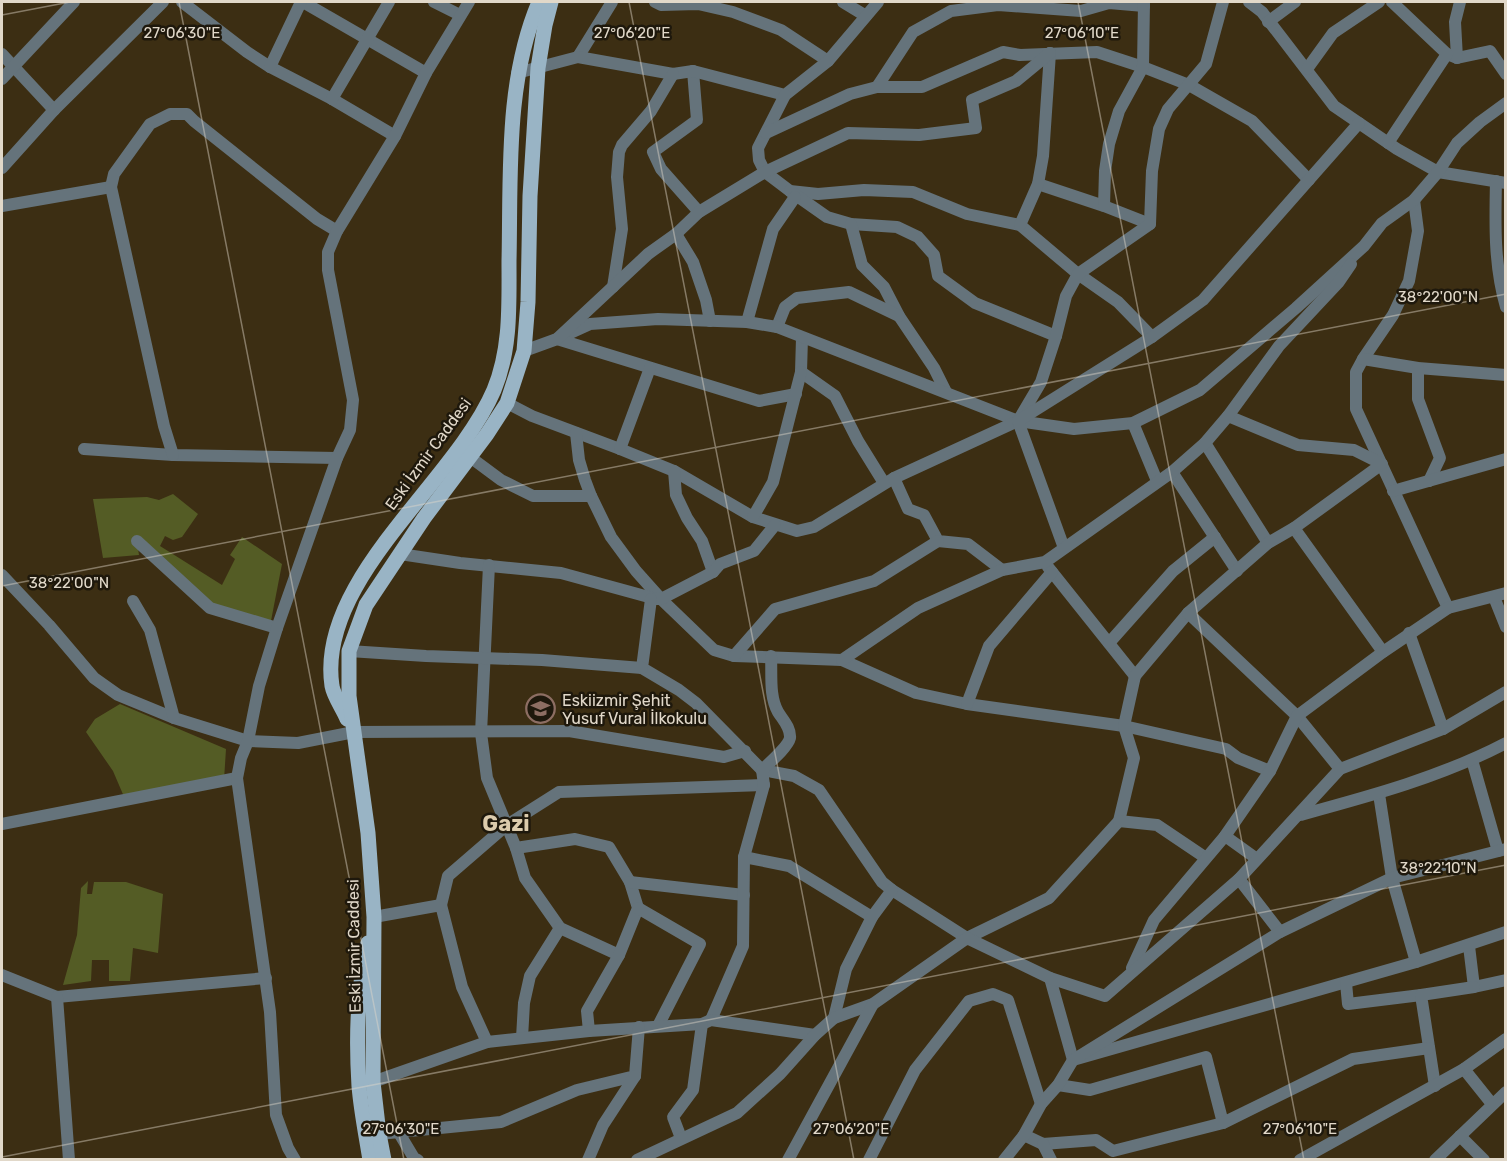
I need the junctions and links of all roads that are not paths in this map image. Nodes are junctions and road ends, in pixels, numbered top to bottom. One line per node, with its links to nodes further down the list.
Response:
1 (74, 2): 33 (street)
2 (163, 2): 47 (street)
3 (182, 2): 31 (street)
4 (302, 2): 25 (street); 31 (street)
5 (388, 2): 25 (street)
6 (434, 2): 22 (street)
7 (469, 2): 22 (street)
8 (539, 2): 38 (main road, Eski İzmir Caddesi)
9 (551, 2): 34 (main road, Eski İzmir Caddesi)
10 (612, 2): 29 (street)
11 (655, 2): 20 (street)
12 (843, 2): 23 (street)
13 (878, 2): 23 (street)
14 (1223, 2): 42 (street)
15 (1249, 2): 24 (street)
16 (1295, 2): 24 (street)
17 (1379, 2): 35 (street)
18 (1392, 2): 28 (street)
19 (1460, 2): 28 (street)
20 (698, 3): 30 (street)
21 (1144, 4): 32 (street); 43 (street)
22 (460, 15): 37 (street)
23 (866, 16): 30 (street)
24 (1268, 22): 35 (street)
25 (367, 38): 37 (street); 45 (street)
26 (1050, 53): 32 (street); 43 (street); 54 (street); 58 (street)
27 (2, 54): 33 (street)
28 (1452, 56): 40 (street); 51 (street)
29 (578, 57): 34 (street); 39 (street)
30 (828, 61): 44 (street)
31 (270, 67): 45 (street)
32 (1143, 67): 42 (street); 63 (street)
33 (14, 68): 41 (street); 47 (street)
34 (538, 69): 38 (street); 82 (main road, Eski İzmir Caddesi)
35 (1307, 69): 48 (street)
36 (693, 71): 39 (street); 44 (street); 64 (street)
37 (426, 73): 50 (street)
38 (517, 73): 148 (main road, Eski İzmir Caddesi)
39 (673, 74): 72 (street)
40 (1506, 74)
41 (2, 79)
42 (1189, 85): 56 (street); 66 (street)
43 (877, 87): 49 (street)
44 (785, 95): 49 (street)
45 (332, 99): 50 (street)
46 (1506, 103): 55 (street)
47 (54, 110): 52 (street)
48 (1359, 123): 51 (street); 56 (street)
49 (766, 133): 54 (street)
50 (395, 136): 68 (street)
51 (1388, 143): 55 (street)
52 (7, 157): 53 (street)
53 (2, 168)
54 (765, 172): 60 (street); 64 (street)
55 (1438, 172): 57 (street); 61 (street)
56 (1309, 180): 79 (street)
57 (1501, 182): 73 (street)
58 (1038, 184): 63 (street); 67 (street)
59 (111, 188): 62 (street); 68 (street); 98 (street)
60 (793, 194): 65 (street); 67 (street); 76 (street)
61 (1414, 200): 70 (street); 83 (street)
62 (2, 206)
63 (1104, 206): 66 (street)
64 (699, 212): 69 (street)
65 (851, 224): 74 (street); 78 (street)
66 (1150, 224): 71 (street)
67 (1020, 225): 71 (street)
68 (337, 231): 100 (street)
69 (676, 234): 72 (street); 75 (street)
70 (1364, 246): 91 (street); 93 (street)
71 (1078, 274): 78 (street); 79 (street)
72 (613, 287): 81 (street)
73 (1506, 307)
74 (898, 316): 77 (street); 88 (street)
75 (710, 321): 76 (street); 81 (street)
76 (747, 322): 77 (street)
77 (777, 327): 80 (street)
78 (1056, 336): 92 (street)
79 (1152, 337): 92 (street)
80 (802, 338): 86 (street); 88 (street)
81 (557, 339): 82 (street); 84 (street)
82 (524, 351): 90 (main road, Eski İzmir Caddesi)
83 (1362, 359): 85 (street); 102 (street)
84 (650, 368): 89 (street); 97 (street)
85 (1418, 368): 87 (street); 106 (street)
86 (801, 372): 89 (street); 105 (street)
87 (1506, 375)
88 (946, 392): 92 (street)
89 (796, 394): 110 (street)
90 (507, 403): 94 (street); 99 (main road, Eski İzmir Caddesi)
91 (1228, 416): 95 (street); 102 (street)
92 (1018, 421): 93 (street); 105 (street); 117 (street)
93 (1133, 423): 107 (street)
94 (576, 433): 97 (street); 109 (street)
95 (1205, 442): 104 (street); 116 (street)
96 (84, 449): 98 (street)
97 (620, 449): 103 (street)
98 (173, 454): 100 (street)
99 (470, 457): 109 (street); 118 (main road, Eski İzmir Caddesi)
100 (337, 458): 131 (street)
101 (1506, 459): 106 (street)
102 (1382, 464): 108 (street); 112 (street)
103 (674, 471): 110 (street); 123 (street)
104 (1172, 472): 107 (street); 113 (street)
105 (889, 481): 111 (street); 115 (street)
106 (1429, 481): 108 (street)
107 (1157, 482): 117 (street)
108 (1393, 491): 128 (street)
109 (591, 496): 126 (street)
110 (753, 517): 111 (street)
111 (775, 525): 123 (street)
112 (1294, 528): 116 (street); 135 (street)
113 (1215, 537): 122 (street); 133 (street)
114 (137, 541): 131 (street)
115 (938, 541): 121 (street); 136 (street)
116 (1268, 543): 122 (street)
117 (1064, 548): 120 (street)
118 (400, 554): 119 (street); 134 (main road, Eski İzmir Caddesi)
119 (489, 565): 126 (street); 138 (street)
120 (1048, 567): 121 (street); 133 (street); 143 (street)
121 (1002, 570): 139 (street)
122 (1237, 571): 129 (street)
123 (713, 572): 126 (street)
124 (2, 575): 145 (street)
125 (1500, 595): 128 (street); 130 (street)
126 (656, 599): 136 (street); 140 (street)
127 (134, 601): 145 (street)
128 (1448, 608): 132 (street)
129 (1188, 613): 141 (street); 144 (street)
130 (1506, 627)
131 (277, 628): 150 (street)
132 (1409, 633): 135 (street); 147 (street)
133 (1109, 643): 141 (street)
134 (349, 651): 138 (street); 148 (main road, Eski İzmir Caddesi)
135 (1383, 652): 144 (street)
136 (735, 656): 137 (street)
137 (771, 656): 139 (street); 155 (street)
138 (484, 657): 140 (street); 149 (street)
139 (842, 660): 143 (street)
140 (642, 668): 152 (street)
141 (1135, 676): 146 (street)
142 (1506, 692): 147 (street)
143 (967, 704): 146 (street)
144 (1297, 716): 154 (street); 156 (street)
145 (174, 718): 150 (street)
146 (1124, 726): 156 (street); 161 (street)
147 (1443, 729): 154 (street)
148 (354, 732): 149 (street); 150 (street); 178 (main road, Eski İzmir Caddesi)
149 (481, 733): 152 (street); 163 (street)
150 (248, 741): 157 (street)
151 (1506, 743): 153 (street)
152 (745, 752): 155 (street)
153 (1472, 760): 159 (street); 166 (street)
154 (1340, 769): 160 (street)
155 (762, 770): 158 (street); 173 (street)
156 (1270, 771): 164 (street)
157 (237, 778): 162 (street); 188 (street)
158 (764, 785): 163 (street); 167 (street)
159 (1379, 794): 160 (street); 170 (street)
160 (1299, 816): 169 (street)
161 (1119, 821): 168 (street); 182 (street)
162 (2, 824)
163 (507, 825): 165 (street); 175 (street)
164 (1225, 836): 168 (street); 169 (street)
165 (516, 849): 172 (street); 179 (street)
166 (1502, 850): 170 (street)
167 (744, 857): 174 (street); 177 (street)
168 (1206, 858): 186 (street)
169 (1257, 860): 171 (street)
170 (1392, 878): 180 (street); 185 (street)
171 (1239, 879): 180 (street); 186 (street)
172 (630, 882): 174 (street); 176 (street)
173 (892, 890): 177 (street); 182 (street)
174 (744, 895): 197 (street)
175 (441, 905): 178 (street); 204 (street)
176 (638, 908): 184 (street); 198 (street)
177 (872, 916): 196 (street)
178 (374, 917): 209 (main road, Eski İzmir Caddesi)
179 (560, 928): 184 (street); 202 (street)
180 (1280, 932): 206 (street)
181 (1506, 932): 183 (street)
182 (968, 938): 189 (street); 195 (street)
183 (1468, 946): 185 (street); 192 (street)
184 (618, 955): 200 (street)
185 (1416, 962): 191 (street)
186 (1130, 973): 189 (street)
187 (2, 975): 194 (street)
188 (266, 978): 194 (street); 223 (street)
189 (1050, 978): 206 (street)
190 (1506, 980): 192 (street)
191 (1346, 983): 193 (street); 206 (street)
192 (1474, 987): 193 (street)
193 (1421, 995): 205 (street)
194 (57, 997): 222 (street)
195 (873, 1004): 196 (street); 229 (street)
196 (834, 1018): 201 (street)
197 (706, 1022): 198 (street); 201 (street); 220 (street)
198 (658, 1026): 199 (street)
199 (639, 1027): 200 (street); 208 (street)
200 (589, 1031): 202 (street)
201 (815, 1035): 220 (street)
202 (522, 1038): 204 (street)
203 (1506, 1039): 207 (street)
204 (487, 1042): 209 (street)
205 (1429, 1048): 211 (street); 215 (street)
206 (1073, 1060): 210 (street)
207 (1464, 1069): 211 (street); 214 (street)
208 (635, 1076): 216 (street); 227 (street)
209 (366, 1084): 217 (main road, Eski İzmir Caddesi); 224 (main road)
210 (1058, 1085): 213 (street); 215 (street)
211 (1435, 1086): 233 (street)
212 (1506, 1092): 214 (street)
213 (1041, 1104): 218 (street); 230 (street)
214 (1492, 1104): 219 (street)
215 (1223, 1123): 221 (street)
216 (399, 1133): 217 (street); 226 (street)
217 (379, 1134): 225 (main road, Eski İzmir Caddesi)
218 (1024, 1135): 221 (street); 231 (street)
219 (1460, 1136): 234 (street); 235 (street)
220 (681, 1138): 228 (street)
221 (1043, 1144): 232 (street)
222 (69, 1160)
223 (295, 1160)
224 (370, 1160)
225 (384, 1160)
226 (418, 1160)
227 (588, 1160)
228 (637, 1160)
229 (788, 1160)
230 (869, 1160)
231 (1004, 1160)
232 (1052, 1160)
233 (1300, 1160)
234 (1435, 1160)
235 (1484, 1160)

